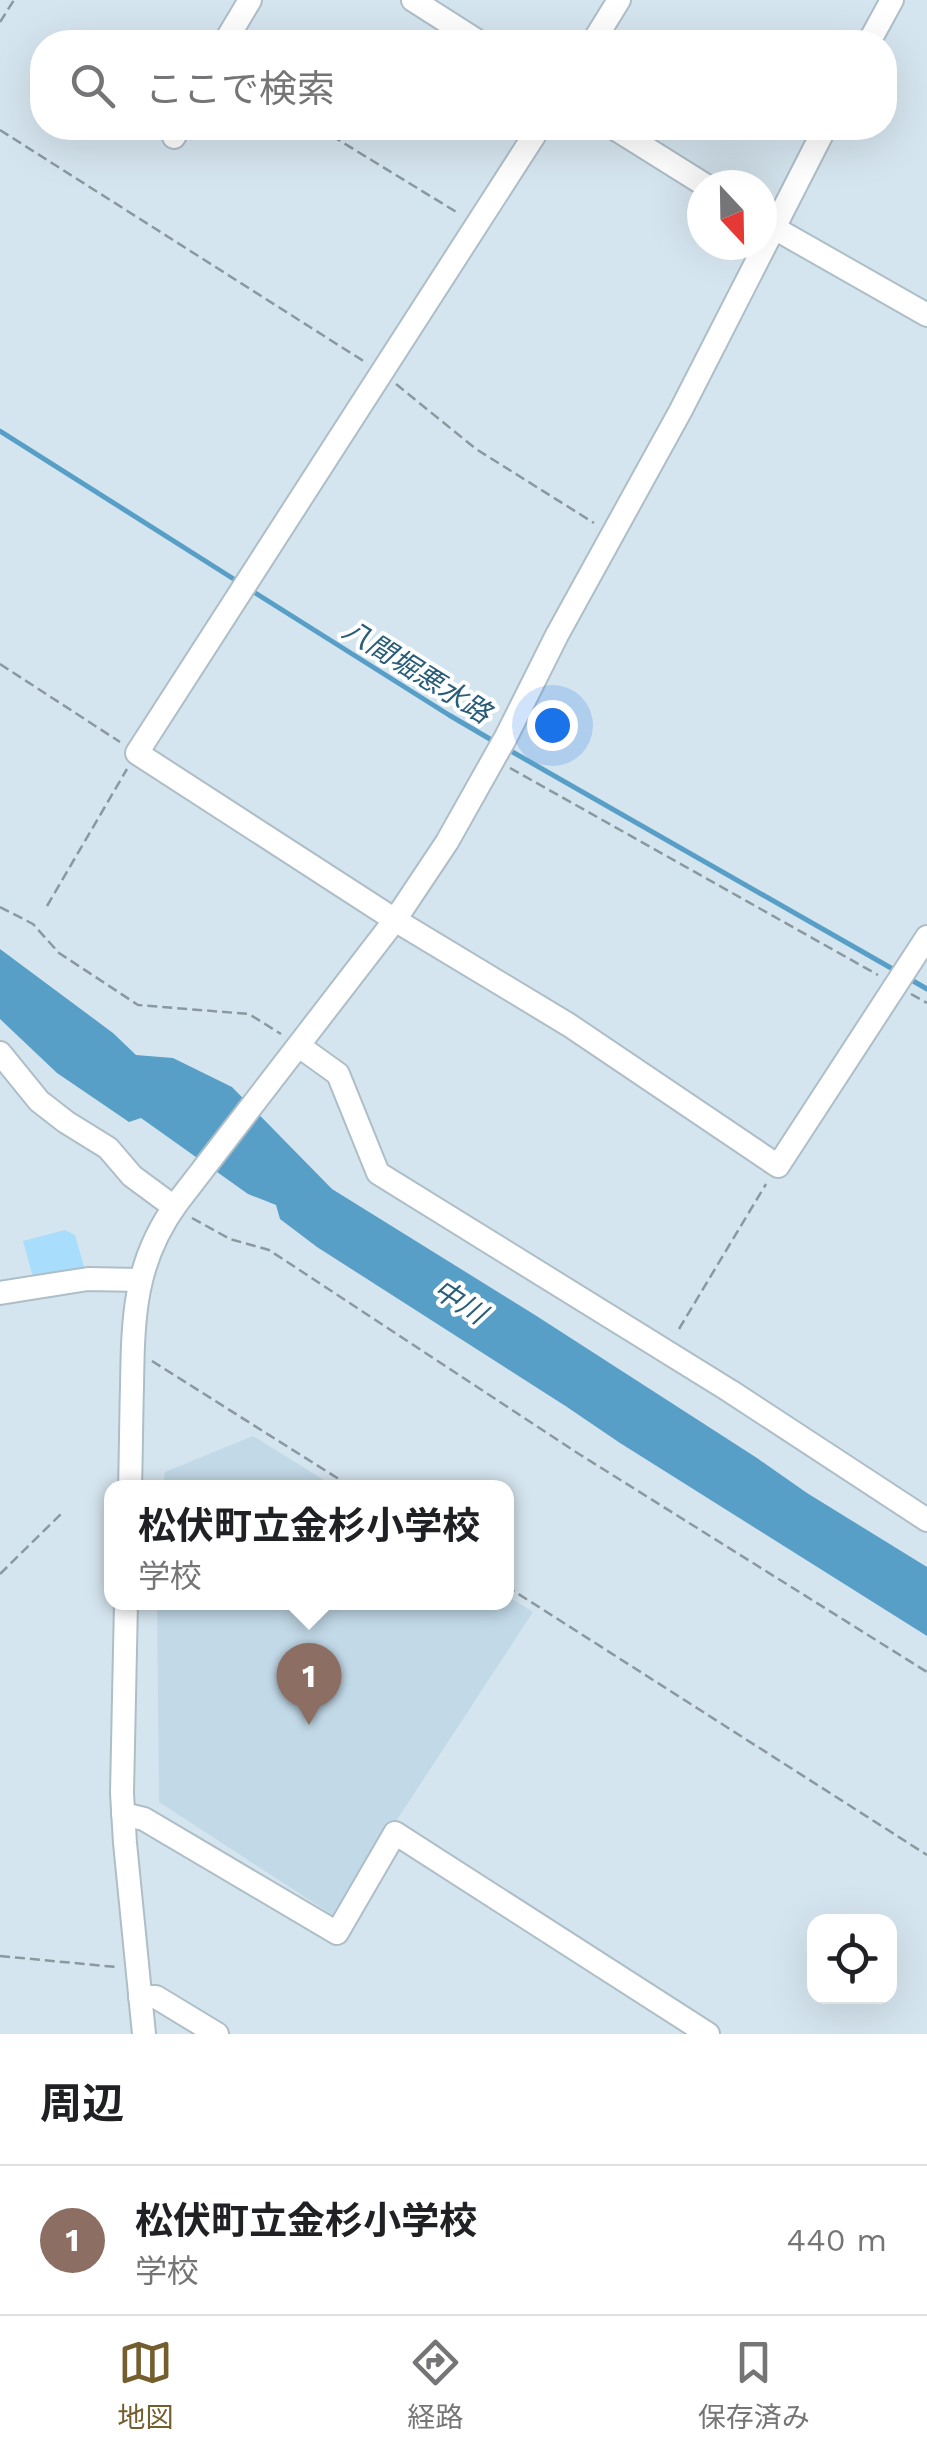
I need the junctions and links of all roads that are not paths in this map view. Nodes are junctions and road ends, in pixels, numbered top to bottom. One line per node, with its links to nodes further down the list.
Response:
1 (250, 0): 5 (street)
2 (412, 0): 6 (street)
3 (619, 0): 7 (street)
4 (892, 0): 8 (street)
5 (232, 30)
6 (460, 30)
7 (600, 30)
8 (876, 30)
9 (531, 140): 17 (street)
10 (633, 140): 12 (street)
11 (818, 140): 13 (street)
12 (687, 174)
13 (777, 210)
14 (777, 230): 16 (street)
15 (752, 260): 17 (street)
16 (927, 315)
17 (395, 920): 18 (street); 19 (street)
18 (927, 937)
19 (297, 1048): 21 (street); 25 (street)
20 (0, 1053): 21 (street)
21 (175, 1205): 22 (street)
22 (140, 1280): 23 (street); 24 (street)
23 (0, 1293)
24 (130, 1480)
25 (927, 1520)
26 (126, 1610): 27 (street)
27 (123, 1814): 28 (street); 31 (street)
28 (140, 1998): 29 (street); 30 (street)
29 (144, 2034)
30 (217, 2034)
31 (708, 2034)

